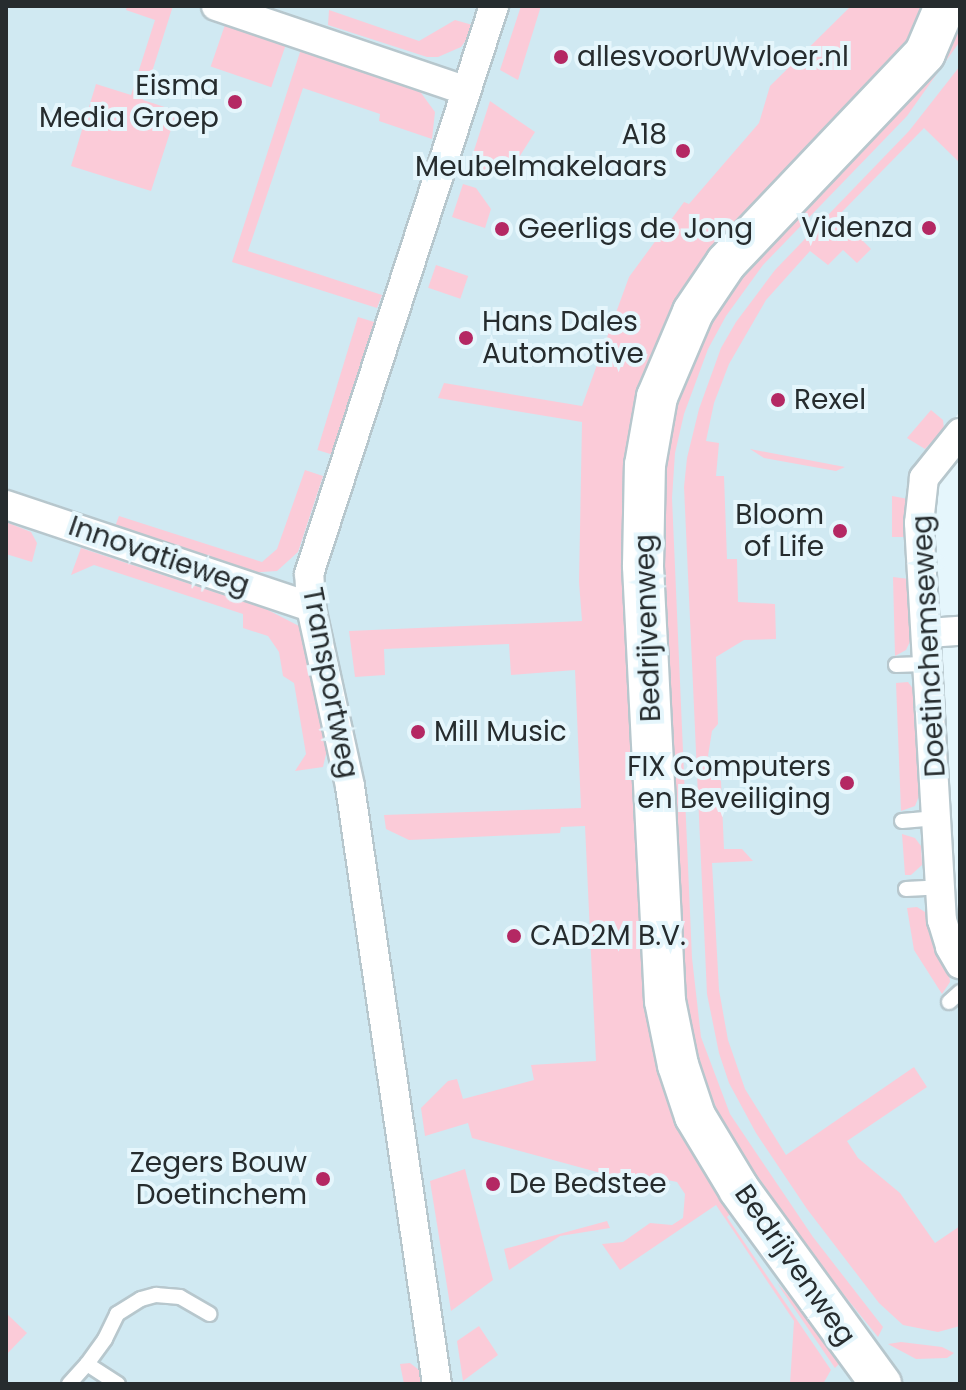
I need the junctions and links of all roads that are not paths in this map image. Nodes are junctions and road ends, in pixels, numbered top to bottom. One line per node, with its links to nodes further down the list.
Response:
1 (216, 6): 4 (street)
2 (494, 6): 4 (street, Transportweg)
3 (945, 6): 22 (main road, Bedrijvenweg)
4 (464, 90): 7 (street, Transportweg)
5 (960, 433): 9 (street, Doetinchemseweg)
6 (6, 505): 7 (street, Innovatieweg)
7 (311, 607): 21 (street, Transportweg)
8 (960, 631): 9 (street)
9 (928, 633): 10 (street, Doetinchemseweg)
10 (930, 664): 11 (lane); 12 (street, Doetinchemseweg)
11 (896, 665)
12 (937, 818): 13 (lane); 14 (street, Doetinchemseweg)
13 (902, 821)
14 (940, 887): 15 (lane); 16 (street, Doetinchemseweg)
15 (906, 889)
16 (960, 964)
17 (209, 1314): 18 (lane)
18 (87, 1364): 19 (lane); 20 (lane)
19 (69, 1384)
20 (118, 1384)
21 (437, 1384)
22 (881, 1384)

